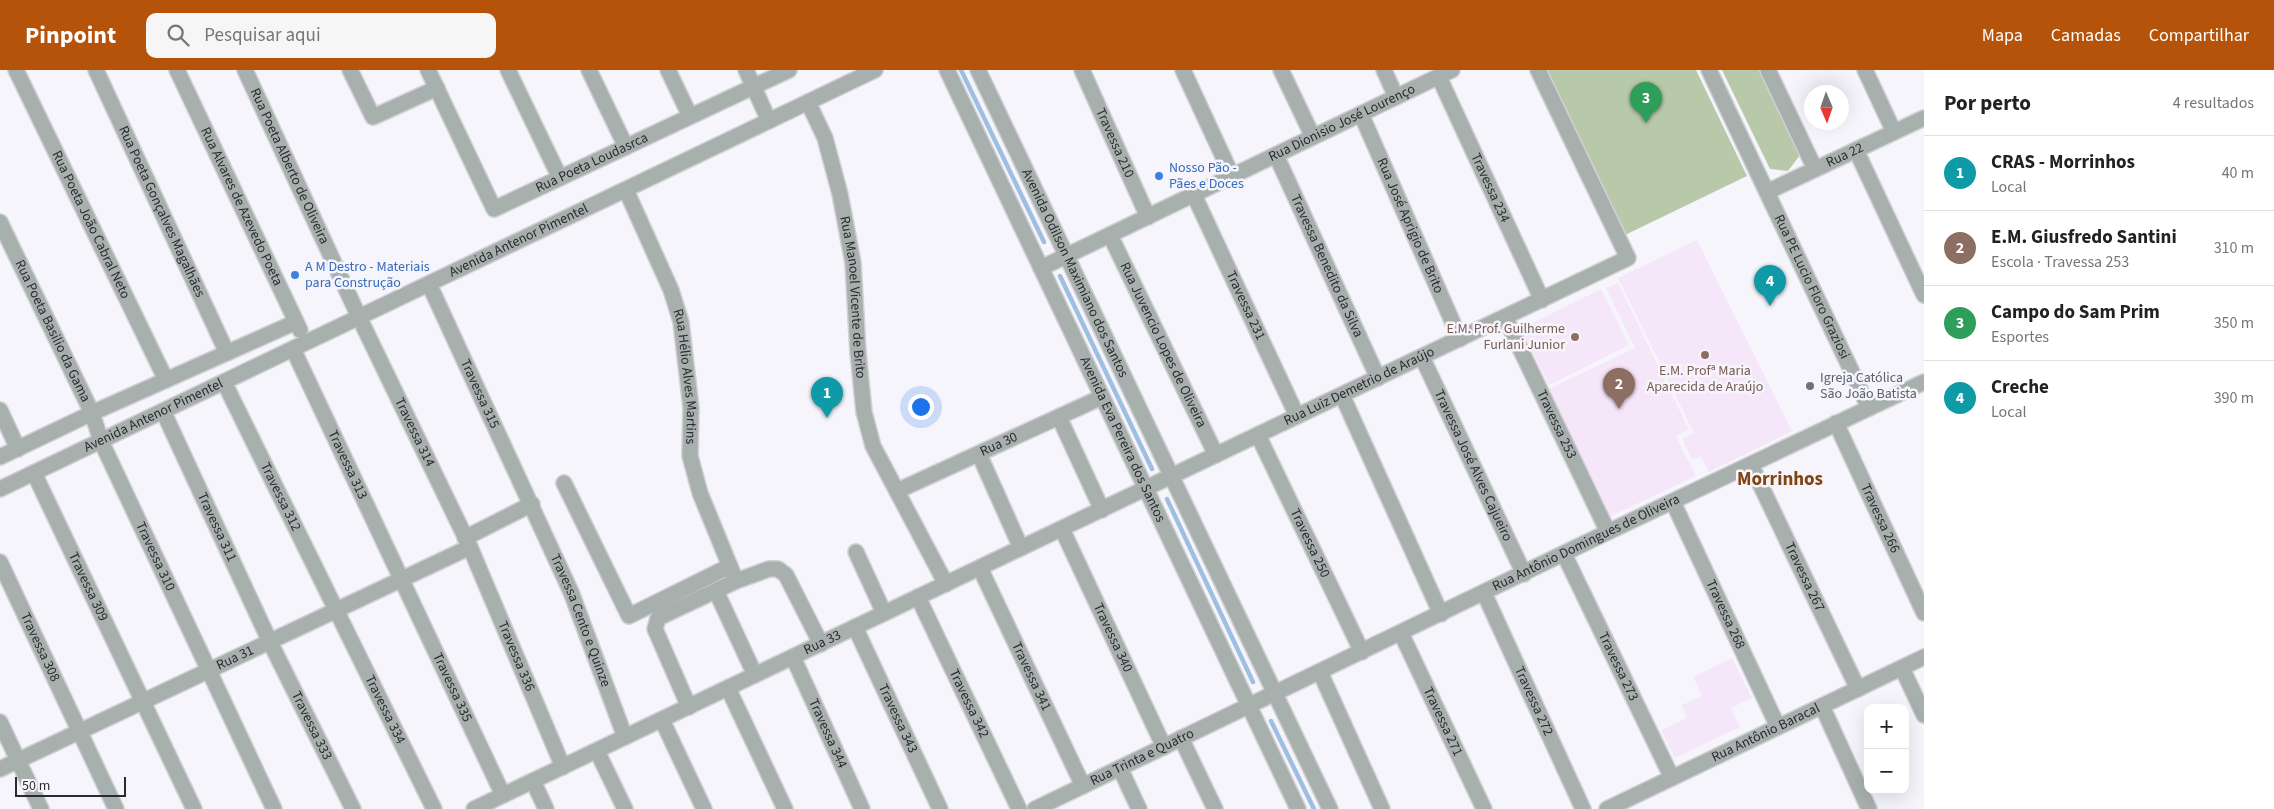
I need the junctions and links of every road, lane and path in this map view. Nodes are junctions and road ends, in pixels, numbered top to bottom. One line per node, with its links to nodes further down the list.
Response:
1 (16, 70): 59 (street, Rua Poeta João Cabral Neto)
2 (96, 70): 56 (street, Rua Poeta Gonçalves Magalhães)
3 (177, 70): 53 (street, Rua Alvares de Azevedo Poeta)
4 (245, 70): 51 (street, Rua Poeta Alberto de Oliveira)
5 (350, 70): 25 (street)
6 (428, 70): 25 (street)
7 (508, 70): 39 (street)
8 (589, 70): 34 (street)
9 (668, 70): 29 (street)
10 (746, 70): 24 (street)
11 (789, 70): 24 (street, Rua Poeta Loudasrca)
12 (875, 70): 27 (street, Avenida Antenor Pimentel)
13 (947, 70): 47 (street, Avenida Eva Pereira dos Santos)
14 (978, 70): 46 (street, Avenida Odilson Maximiano dos Santos)
15 (1082, 70): 43 (street, Travessa 210)
16 (1183, 70): 38 (street)
17 (1282, 70): 33 (street)
18 (1384, 70): 26 (street)
19 (1538, 70): 50 (street, Rua Luiz Demetrio de Araújo)
20 (1709, 70): 41 (street, Rua PE Lucio Floro Graziosi)
21 (1768, 70): 37 (street)
22 (1865, 70): 32 (street)
23 (1446, 73): 26 (street, Rua Dionisio José Lourenço); 50 (street, Travessa 234)
24 (754, 86): 29 (street, Rua Poeta Loudasrca); 31 (street)
25 (437, 88): 39 (street, Rua Poeta Loudasrca)
26 (1396, 97): 28 (street, Rua Dionisio José Lourenço)
27 (808, 102): 31 (street, Avenida Antenor Pimentel); 83 (street, Rua Manoel Vicente de Brito)
28 (1361, 114): 33 (street, Rua Dionisio José Lourenço); 54 (street, Rua José Aprigio de Brito)
29 (690, 116): 34 (street, Rua Poeta Loudasrca)
30 (1924, 118): 32 (street, Rua 22)
31 (769, 121): 40 (street, Avenida Antenor Pimentel)
32 (1894, 132): 35 (street, Rua 22)
33 (1313, 137): 36 (street, Rua Dionisio José Lourenço)
34 (626, 147): 39 (street, Rua Poeta Loudasrca)
35 (1856, 150): 37 (street, Rua 22); 49 (street)
36 (1276, 155): 38 (street, Rua Dionisio José Lourenço); 58 (street, Travessa Benedito da Silva)
37 (1815, 169): 41 (street, Rua 22)
38 (1232, 176): 42 (street, Rua Dionisio José Lourenço)
39 (560, 178)
40 (626, 190): 48 (street, Avenida Antenor Pimentel); 94 (street, Rua Hélio Alves Martins)
41 (1767, 192): 64 (street, Rua PE Lucio Floro Graziosi)
42 (1194, 194): 43 (street, Rua Dionisio José Lourenço); 68 (street, Travessa 231)
43 (1148, 217): 45 (street, Rua Dionisio José Lourenço)
44 (0, 222): 67 (street, Rua Poeta Basilio da Gama)
45 (1110, 235): 46 (street, Rua Dionisio José Lourenço); 75 (street, Rua Juvencio Lopes de Oliveira)
46 (1066, 256): 47 (street, Rua Dionisio José Lourenço); 79 (street, Avenida Odilson Maximiano dos Santos)
47 (1041, 268): 63 (street, Avenida Eva Pereira dos Santos)
48 (428, 284): 51 (street, Avenida Antenor Pimentel); 85 (street, Travessa 315)
49 (1924, 295)
50 (1542, 300): 52 (street, Rua Luiz Demetrio de Araújo)
51 (359, 317): 55 (street, Avenida Antenor Pimentel); 89 (street, Travessa 314)
52 (1505, 318): 54 (street, Rua Luiz Demetrio de Araújo); 88 (street, Travessa 253)
53 (296, 322): 55 (street, Rua Alvares de Azevedo Poeta); 56 (street)
54 (1460, 339): 57 (street, Rua Luiz Demetrio de Araújo)
55 (299, 346): 60 (street, Avenida Antenor Pimentel); 97 (street, Travessa 313)
56 (227, 353): 59 (street)
57 (1422, 357): 58 (street, Rua Luiz Demetrio de Araújo); 96 (street, Travessa José Alves Cajueiro)
58 (1378, 378): 62 (street, Rua Luiz Demetrio de Araújo)
59 (166, 380): 67 (street)
60 (224, 382): 66 (street, Avenida Antenor Pimentel); 103 (street, Travessa 312)
61 (1922, 387): 64 (street, Rua Antônio Domingues de Oliveira)
62 (1342, 395): 68 (street, Rua Luiz Demetrio de Araújo); 106 (street)
63 (1102, 398): 69 (street, Rua 30); 82 (street, Avenida Eva Pereira dos Santos)
64 (1869, 408): 70 (street, Rua Antônio Domingues de Oliveira)
65 (0, 410): 73 (street)
66 (163, 411): 72 (street, Avenida Antenor Pimentel); 109 (street, Travessa 311)
67 (92, 413): 72 (street, Rua Poeta Basilio da Gama); 73 (street)
68 (1298, 416): 71 (street, Rua Luiz Demetrio de Araújo)
69 (1059, 417): 74 (street, Rua 30); 86 (street)
70 (1836, 424): 77 (street, Rua Antônio Domingues de Oliveira); 105 (street, Travessa 266)
71 (1258, 435): 75 (street, Rua Luiz Demetrio de Araújo); 111 (street, Travessa 250)
72 (101, 441): 78 (street, Avenida Antenor Pimentel); 115 (street, Travessa 310)
73 (18, 449): 76 (street)
74 (979, 454): 83 (street, Rua 30); 90 (street)
75 (1216, 455): 79 (street, Rua Luiz Demetrio de Araújo)
76 (0, 457)
77 (1751, 465): 84 (street, Rua Antônio Domingues de Oliveira); 119 (street, Travessa 267)
78 (34, 473): 81 (street, Avenida Antenor Pimentel); 121 (street, Travessa 309)
79 (1172, 476): 82 (street, Rua 33); 120 (street)
80 (566, 486): 94 (street)
81 (0, 489)
82 (1146, 489): 86 (street, Rua 33); 123 (street, Avenida Eva Pereira dos Santos)
83 (897, 491): 99 (street, Rua Manoel Vicente de Brito)
84 (1673, 502): 88 (street, Rua Antônio Domingues de Oliveira); 128 (street, Travessa 268)
85 (532, 504): 89 (street, Rua 31); 130 (street, Travessa Cento e Quinze)
86 (1102, 510): 87 (street, Rua 33)
87 (1062, 529): 90 (street, Rua 33); 132 (street, Travessa 340)
88 (1608, 532): 92 (street, Rua Antônio Domingues de Oliveira)
89 (468, 542): 97 (street, Rua 31); 135 (street, Travessa 336)
90 (1021, 548): 95 (street, Rua 33)
91 (856, 552): 104 (street)
92 (1564, 554): 96 (street, Rua Antônio Domingues de Oliveira); 138 (street, Travessa 273)
93 (0, 562): 129 (street, Travessa 308)
94 (730, 566): 98 (street, Rua Hélio Alves Martins)
95 (980, 568): 99 (street, Rua 33); 140 (street, Travessa 341)
96 (1524, 574): 101 (street, Rua Antônio Domingues de Oliveira)
97 (401, 580): 103 (street, Rua 31); 141 (street, Travessa 335)
98 (736, 582): 100 (street); 110 (street)
99 (946, 584): 102 (street, Rua 33)
100 (716, 591): 117 (street); 122 (street)
101 (1484, 593): 106 (street, Rua Antônio Domingues de Oliveira); 164 (street, Travessa 272)
102 (918, 598): 104 (street, Rua 33); 156 (street, Travessa 342)
103 (336, 611): 109 (street, Rua 31); 148 (street, Travessa 334)
104 (884, 613): 107 (street, Rua 33)
105 (1924, 613)
106 (1441, 614): 108 (street, Rua Antônio Domingues de Oliveira)
107 (855, 627): 110 (street, Rua 33); 155 (street, Travessa 343)
108 (1401, 633): 111 (street, Rua Antônio Domingues de Oliveira); 163 (street, Travessa 271)
109 (270, 642): 115 (street, Rua 31); 147 (street, Travessa 333)
110 (821, 644): 112 (street, Rua 33)
111 (1362, 652): 116 (street, Rua Antônio Domingues de Oliveira)
112 (793, 657): 117 (street, Rua 33); 154 (street, Travessa 344)
113 (1924, 657): 114 (street, Rua Antônio Baracal)
114 (1902, 668): 119 (street, Rua Antônio Baracal); 125 (street)
115 (209, 670): 121 (street, Rua 31); 146 (street, Travessa 310)
116 (1320, 672): 120 (street, Rua Antônio Domingues de Oliveira); 162 (street)
117 (755, 675): 118 (street, Rua 33)
118 (728, 688): 122 (street, Rua 33); 153 (street)
119 (1858, 689): 124 (street, Rua Antônio Baracal)
120 (1274, 694): 123 (street, Rua Antônio Domingues de Oliveira); 161 (street)
121 (142, 702): 129 (street, Rua 31); 145 (street, Travessa 309)
122 (689, 706): 126 (street, Rua 33)
123 (1250, 706): 131 (street, Rua Trinta e Quatro); 160 (street, Avenida Eva Pereira dos Santos)
124 (1822, 706): 128 (street, Rua Antônio Baracal); 166 (street)
125 (1924, 715)
126 (662, 720): 130 (street, Rua 33); 152 (street)
127 (0, 722): 134 (street)
128 (1778, 727): 138 (street, Rua Antônio Baracal)
129 (80, 732): 134 (street, Rua 31); 144 (street, Travessa 308)
130 (625, 737): 133 (street, Rua 33)
131 (1182, 738): 132 (street, Rua Trinta e Quatro); 159 (street)
132 (1164, 747): 136 (street, Rua Trinta e Quatro)
133 (597, 751): 135 (street, Rua 33); 151 (street)
134 (18, 761): 137 (street, Rua 31); 143 (street)
135 (563, 766): 139 (street, Rua 33)
136 (1120, 768): 140 (street, Rua Trinta e Quatro); 158 (street)
137 (0, 769)
138 (1672, 778): 165 (street, Rua Antônio Baracal)
139 (533, 781): 141 (street, Rua 33); 150 (street)
140 (1083, 786): 142 (street, Rua Trinta e Quatro)
141 (503, 796): 149 (street, Rua 33)
142 (1058, 804): 157 (street, Rua Trinta e Quatro)
143 (41, 809)
144 (116, 809)
145 (194, 809)
146 (274, 809)
147 (353, 809)
148 (434, 809)
149 (474, 809)
150 (546, 809)
151 (625, 809)
152 (704, 809)
153 (784, 809)
154 (862, 809)
155 (940, 809)
156 (1020, 809)
157 (1035, 809)
158 (1139, 809)
159 (1215, 809)
160 (1298, 809)
161 (1330, 809)
162 (1382, 809)
163 (1484, 809)
164 (1583, 809)
165 (1607, 809)
166 (1869, 809)

